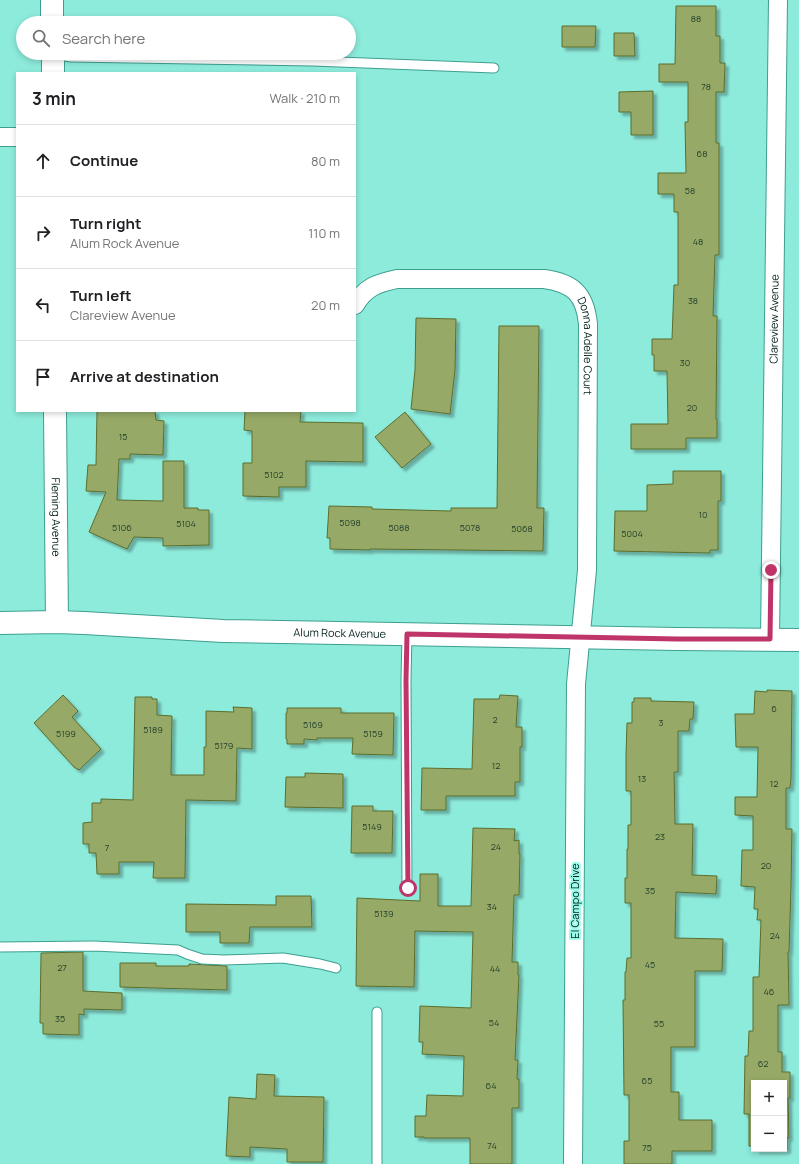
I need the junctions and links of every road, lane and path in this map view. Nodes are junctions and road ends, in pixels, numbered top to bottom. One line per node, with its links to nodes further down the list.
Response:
1 (52, 0): 3 (main road)
2 (778, 0): 14 (street, Clareview Avenue)
3 (52, 16)
4 (253, 60): 5 (lane)
5 (494, 68)
6 (0, 137): 7 (street)
7 (16, 138)
8 (356, 304): 13 (street, Donna Adelle Court)
9 (55, 412): 10 (main road, Fleming Avenue)
10 (57, 622): 11 (main road, Alum Rock Avenue); 12 (main road, Alum Rock Avenue)
11 (0, 623)
12 (407, 634): 13 (main road, Alum Rock Avenue); 16 (lane)
13 (581, 637): 14 (main road, Alum Rock Avenue); 21 (street, El Campo Drive)
14 (770, 639): 15 (main road, Alum Rock Avenue)
15 (799, 640)
16 (408, 888)
17 (0, 947): 18 (lane)
18 (336, 968)
19 (377, 1012): 20 (lane)
20 (377, 1164)
21 (573, 1164)

